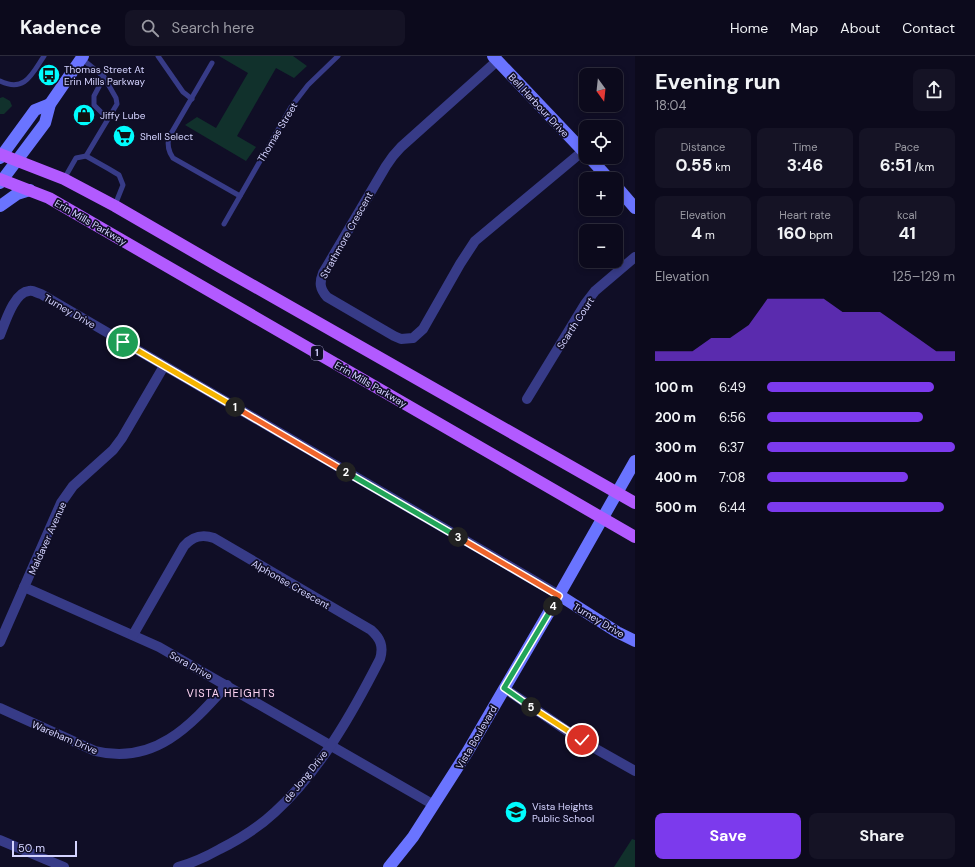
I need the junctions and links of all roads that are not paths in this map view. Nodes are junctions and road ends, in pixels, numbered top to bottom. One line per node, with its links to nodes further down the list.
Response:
1 (44, 56): 8 (lane)
2 (158, 56): 9 (lane)
3 (338, 56): 23 (lane, Thomas Street)
4 (82, 57): 7 (lane); 10 (street)
5 (497, 58): 12 (street, Bell Harbour Drive); 15 (street, Strathmore Crescent)
6 (212, 63): 9 (lane)
7 (104, 76): 11 (lane); 11 (lane)
8 (0, 81)
9 (192, 99): 23 (lane)
10 (50, 104): 13 (street); 16 (street)
11 (108, 119): 14 (lane)
12 (579, 146)
13 (1, 156): 16 (main road)
14 (86, 156): 19 (lane); 25 (lane)
15 (579, 159)
16 (16, 161): 19 (main road); 20 (street)
17 (595, 164): 18 (street, Bell Harbour Drive)
18 (603, 172)
19 (64, 179): 25 (main road)
20 (1, 181): 21 (main road, Erin Mills Parkway / 1)
21 (30, 190): 24 (street); 35 (main road, Erin Mills Parkway / 1)
22 (623, 194): 26 (street)
23 (240, 196): 27 (lane, Thomas Street)
24 (0, 206)
25 (115, 206): 33 (main road)
26 (635, 208)
27 (224, 224)
28 (635, 257): 31 (street, Scarth Court)
29 (0, 335): 30 (street, Turney Drive)
30 (164, 366): 37 (street, Maldaver Avenue); 38 (street, Turney Drive)
31 (527, 399)
32 (635, 461): 33 (street, Vista Boulevard)
33 (618, 493): 34 (main road); 35 (street, Vista Boulevard)
34 (635, 503)
35 (603, 518): 36 (main road, Erin Mills Parkway / 1); 38 (street, Vista Boulevard)
36 (635, 537)
37 (24, 587): 39 (street, Sora Drive); 41 (street, Maldaver Avenue)
38 (559, 596): 40 (street, Turney Drive); 43 (street, Vista Boulevard)
39 (133, 634): 42 (street, Sora Drive); 45 (street, Alphonse Crescent)
40 (635, 641)
41 (0, 642)
42 (227, 685): 44 (street, Wareham Drive); 45 (street, Sora Drive)
43 (504, 688): 46 (street); 47 (street, Vista Boulevard)
44 (0, 708)
45 (330, 746): 47 (street, Sora Drive); 50 (street, de Jong Drive)
46 (635, 771)
47 (434, 805): 51 (street, Vista Boulevard)
48 (0, 840): 49 (street)
49 (64, 867)
50 (178, 867)
51 (389, 867)

